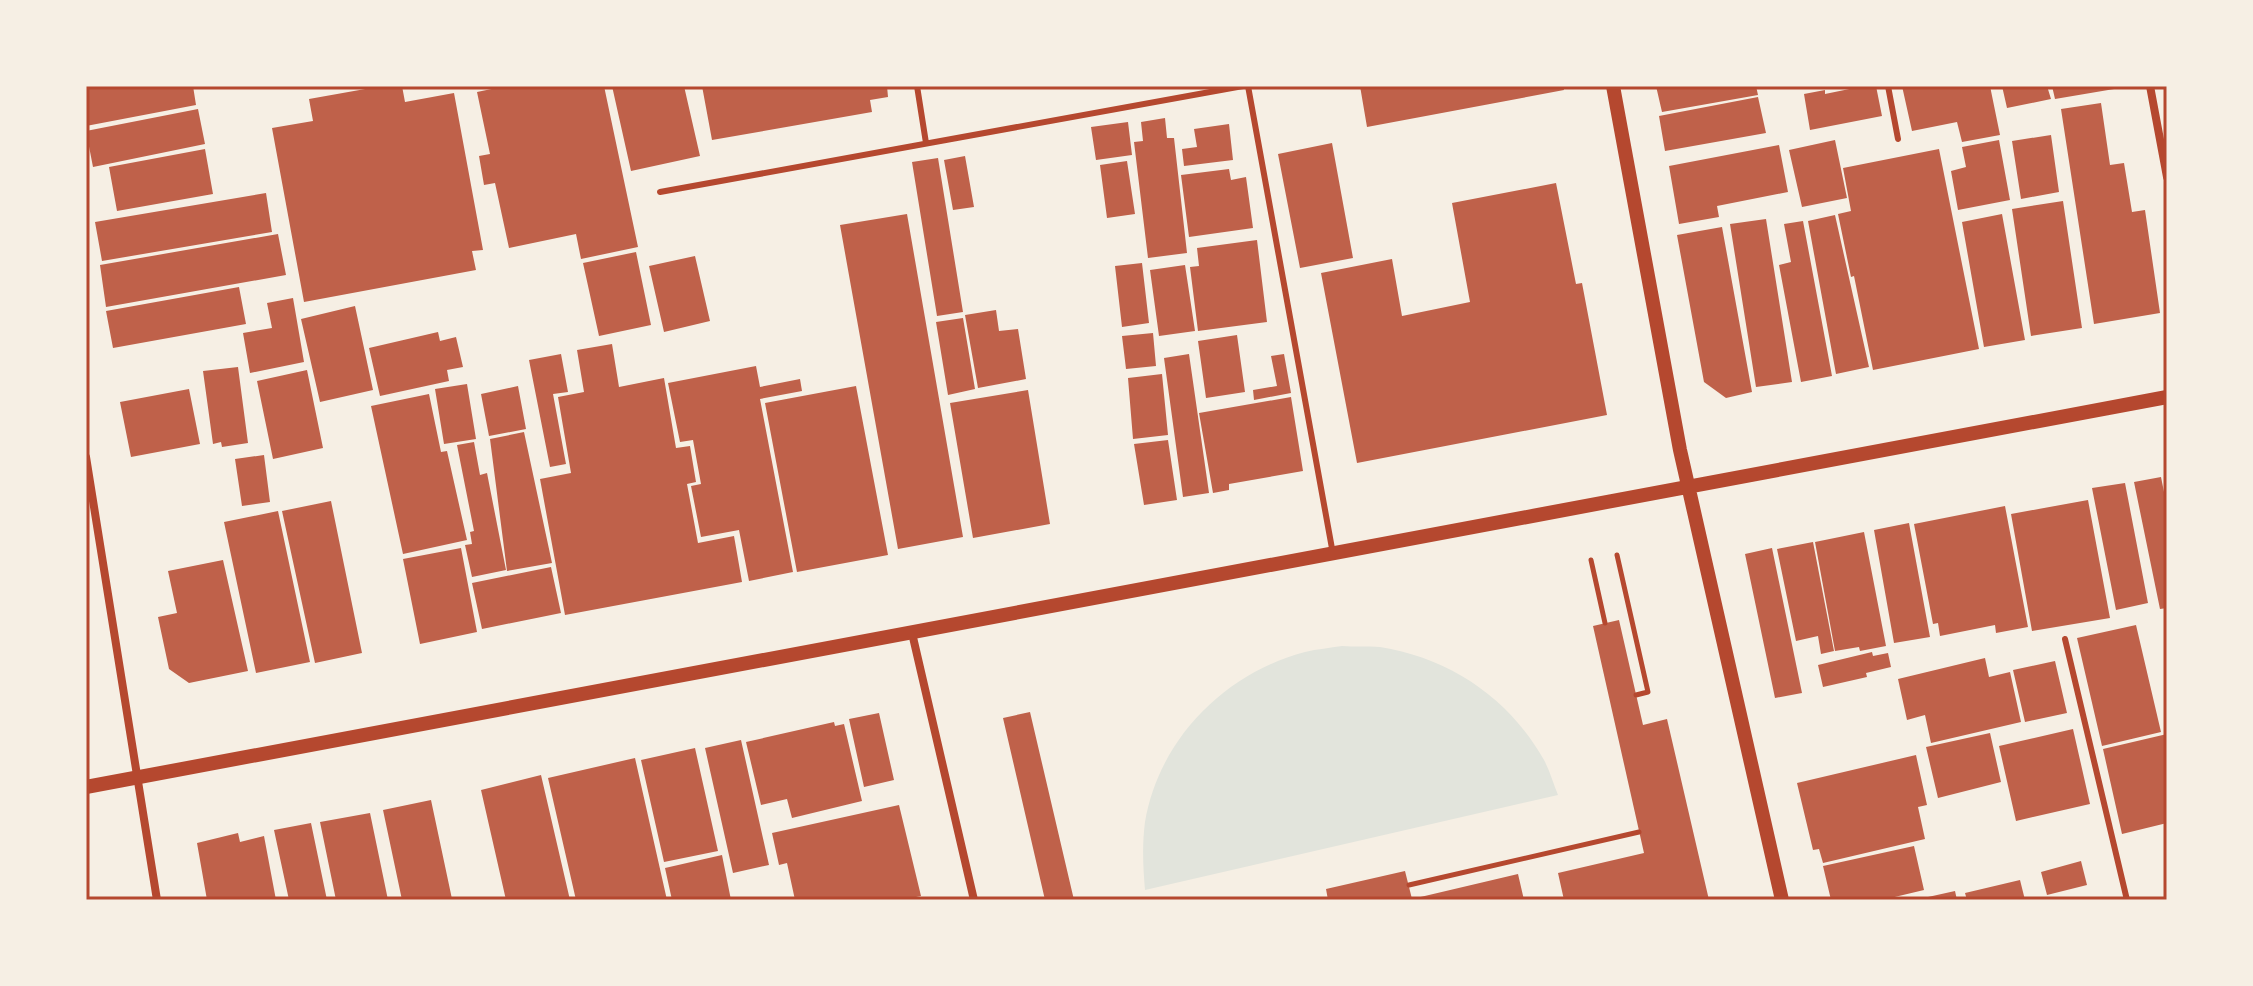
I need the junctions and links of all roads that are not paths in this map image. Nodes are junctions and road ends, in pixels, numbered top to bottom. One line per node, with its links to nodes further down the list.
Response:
1 (917, 86): 7 (lane)
2 (1246, 86): 7 (lane); 13 (lane)
3 (1613, 86): 12 (street)
4 (1888, 86): 6 (lane)
5 (2150, 86): 8 (street)
6 (1898, 139)
7 (926, 143): 9 (lane)
8 (2167, 177)
9 (660, 192)
10 (2167, 397): 12 (street)
11 (86, 457): 16 (street)
12 (1687, 487): 13 (street); 20 (street)
13 (1333, 554): 14 (street)
14 (912, 633): 16 (street); 19 (street)
15 (2065, 639): 21 (lane)
16 (138, 777): 17 (street); 18 (street)
17 (86, 787)
18 (157, 900)
19 (974, 900)
20 (1782, 900)
21 (2127, 900)

